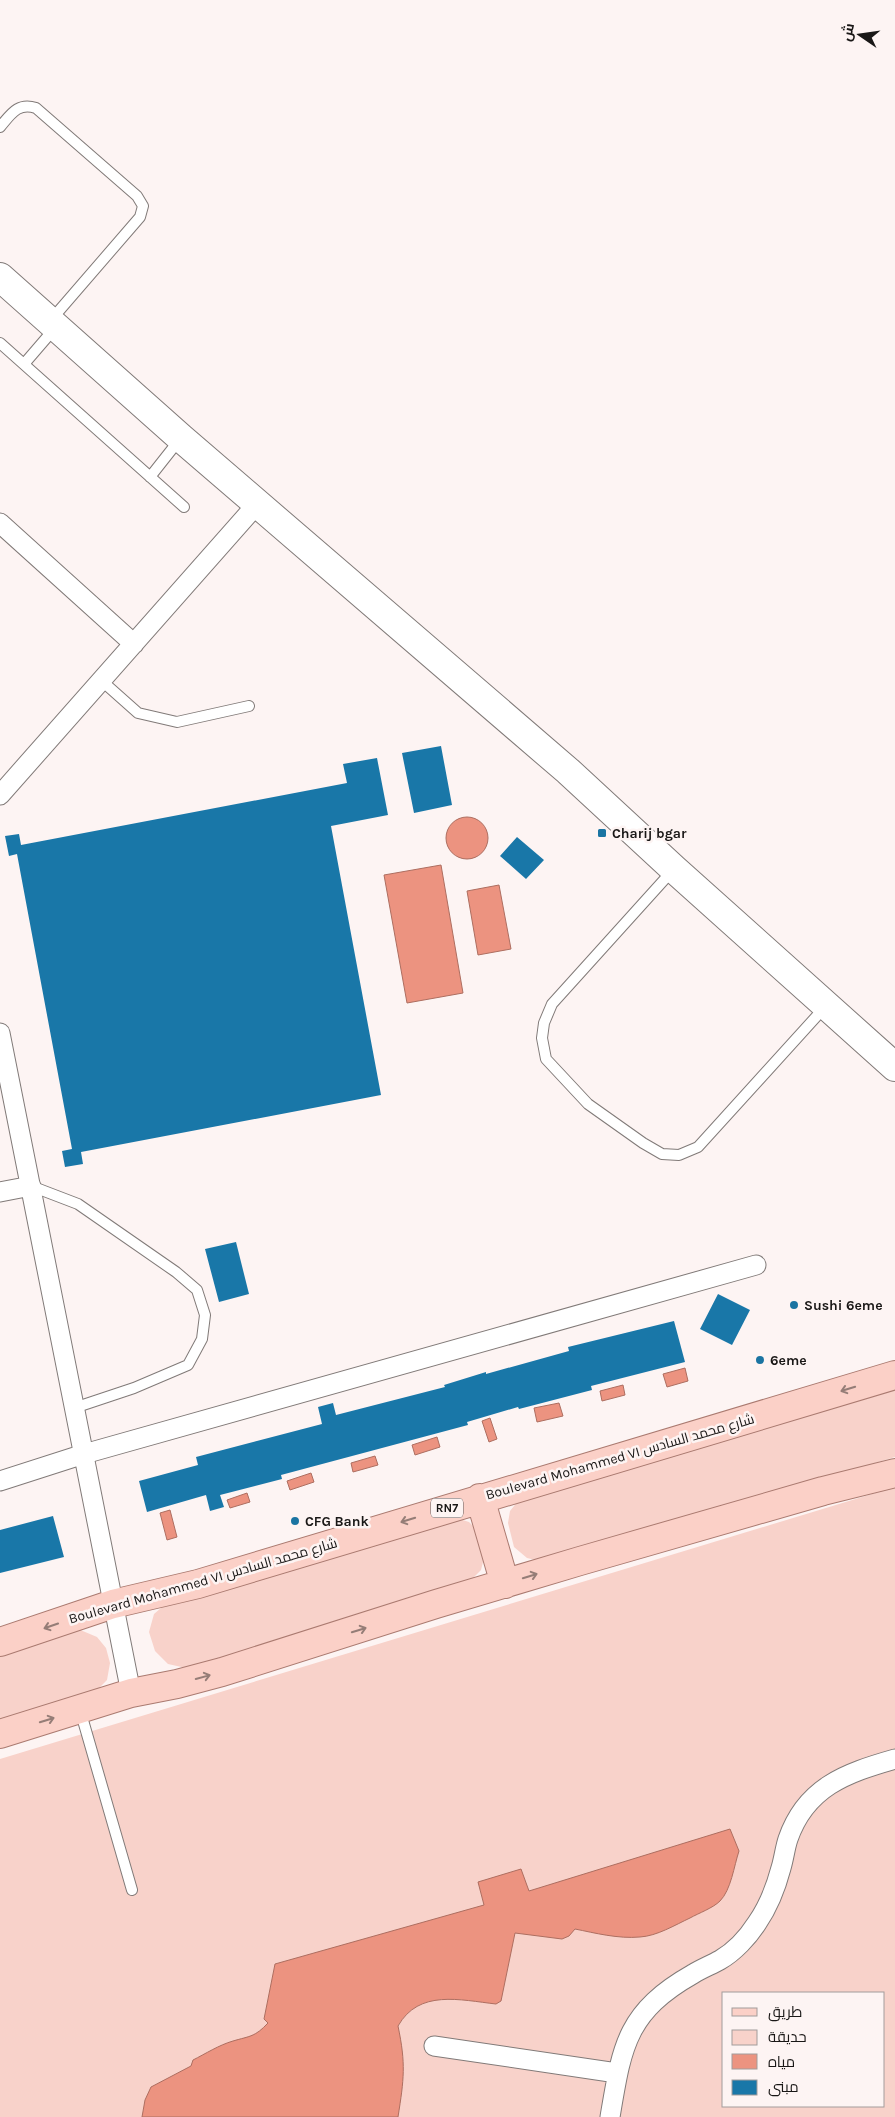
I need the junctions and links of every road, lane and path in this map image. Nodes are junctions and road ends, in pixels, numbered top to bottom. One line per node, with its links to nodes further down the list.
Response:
1 (0, 127): 3 (lane)
2 (0, 277): 3 (main road)
3 (52, 325): 5 (lane); 6 (main road)
4 (0, 343): 5 (lane)
5 (24, 364): 7 (lane)
6 (181, 438): 7 (lane); 8 (main road)
7 (150, 477): 9 (lane)
8 (258, 504): 11 (street); 15 (main road)
9 (184, 508)
10 (0, 523): 11 (street)
11 (134, 644): 12 (street)
12 (102, 681): 13 (lane); 14 (street)
13 (249, 706)
14 (0, 796)
15 (674, 869): 16 (main road); 16 (lane)
16 (827, 1006): 19 (main road)
17 (0, 1032): 18 (street)
18 (2, 1053): 20 (street)
19 (895, 1067)
20 (31, 1186): 21 (street); 24 (street); 24 (lane)
21 (0, 1192)
22 (756, 1265): 25 (street)
23 (895, 1374): 28 (main road, Boulevard Mohammed VI شارع محمد السادس / RN7, one-way to 28)
24 (74, 1408): 25 (street)
25 (84, 1454): 27 (street); 30 (street)
26 (895, 1473): 29 (main road, one-way to 26)
27 (0, 1481)
28 (480, 1498): 29 (main road); 30 (main road, Boulevard Mohammed VI شارع محمد السادس / RN7, one-way to 30)
29 (505, 1584): 32 (main road, one-way to 29)
30 (113, 1604): 31 (main road, Boulevard Mohammed VI شارع محمد السادس / RN7, one-way to 31); 32 (street)
31 (0, 1642)
32 (131, 1693): 33 (main road)
33 (80, 1709): 34 (main road, one-way to 33); 36 (lane)
34 (0, 1734)
35 (895, 1760): 38 (street)
36 (132, 1890)
37 (434, 2046): 38 (street)
38 (617, 2073): 39 (street)
39 (610, 2117)

